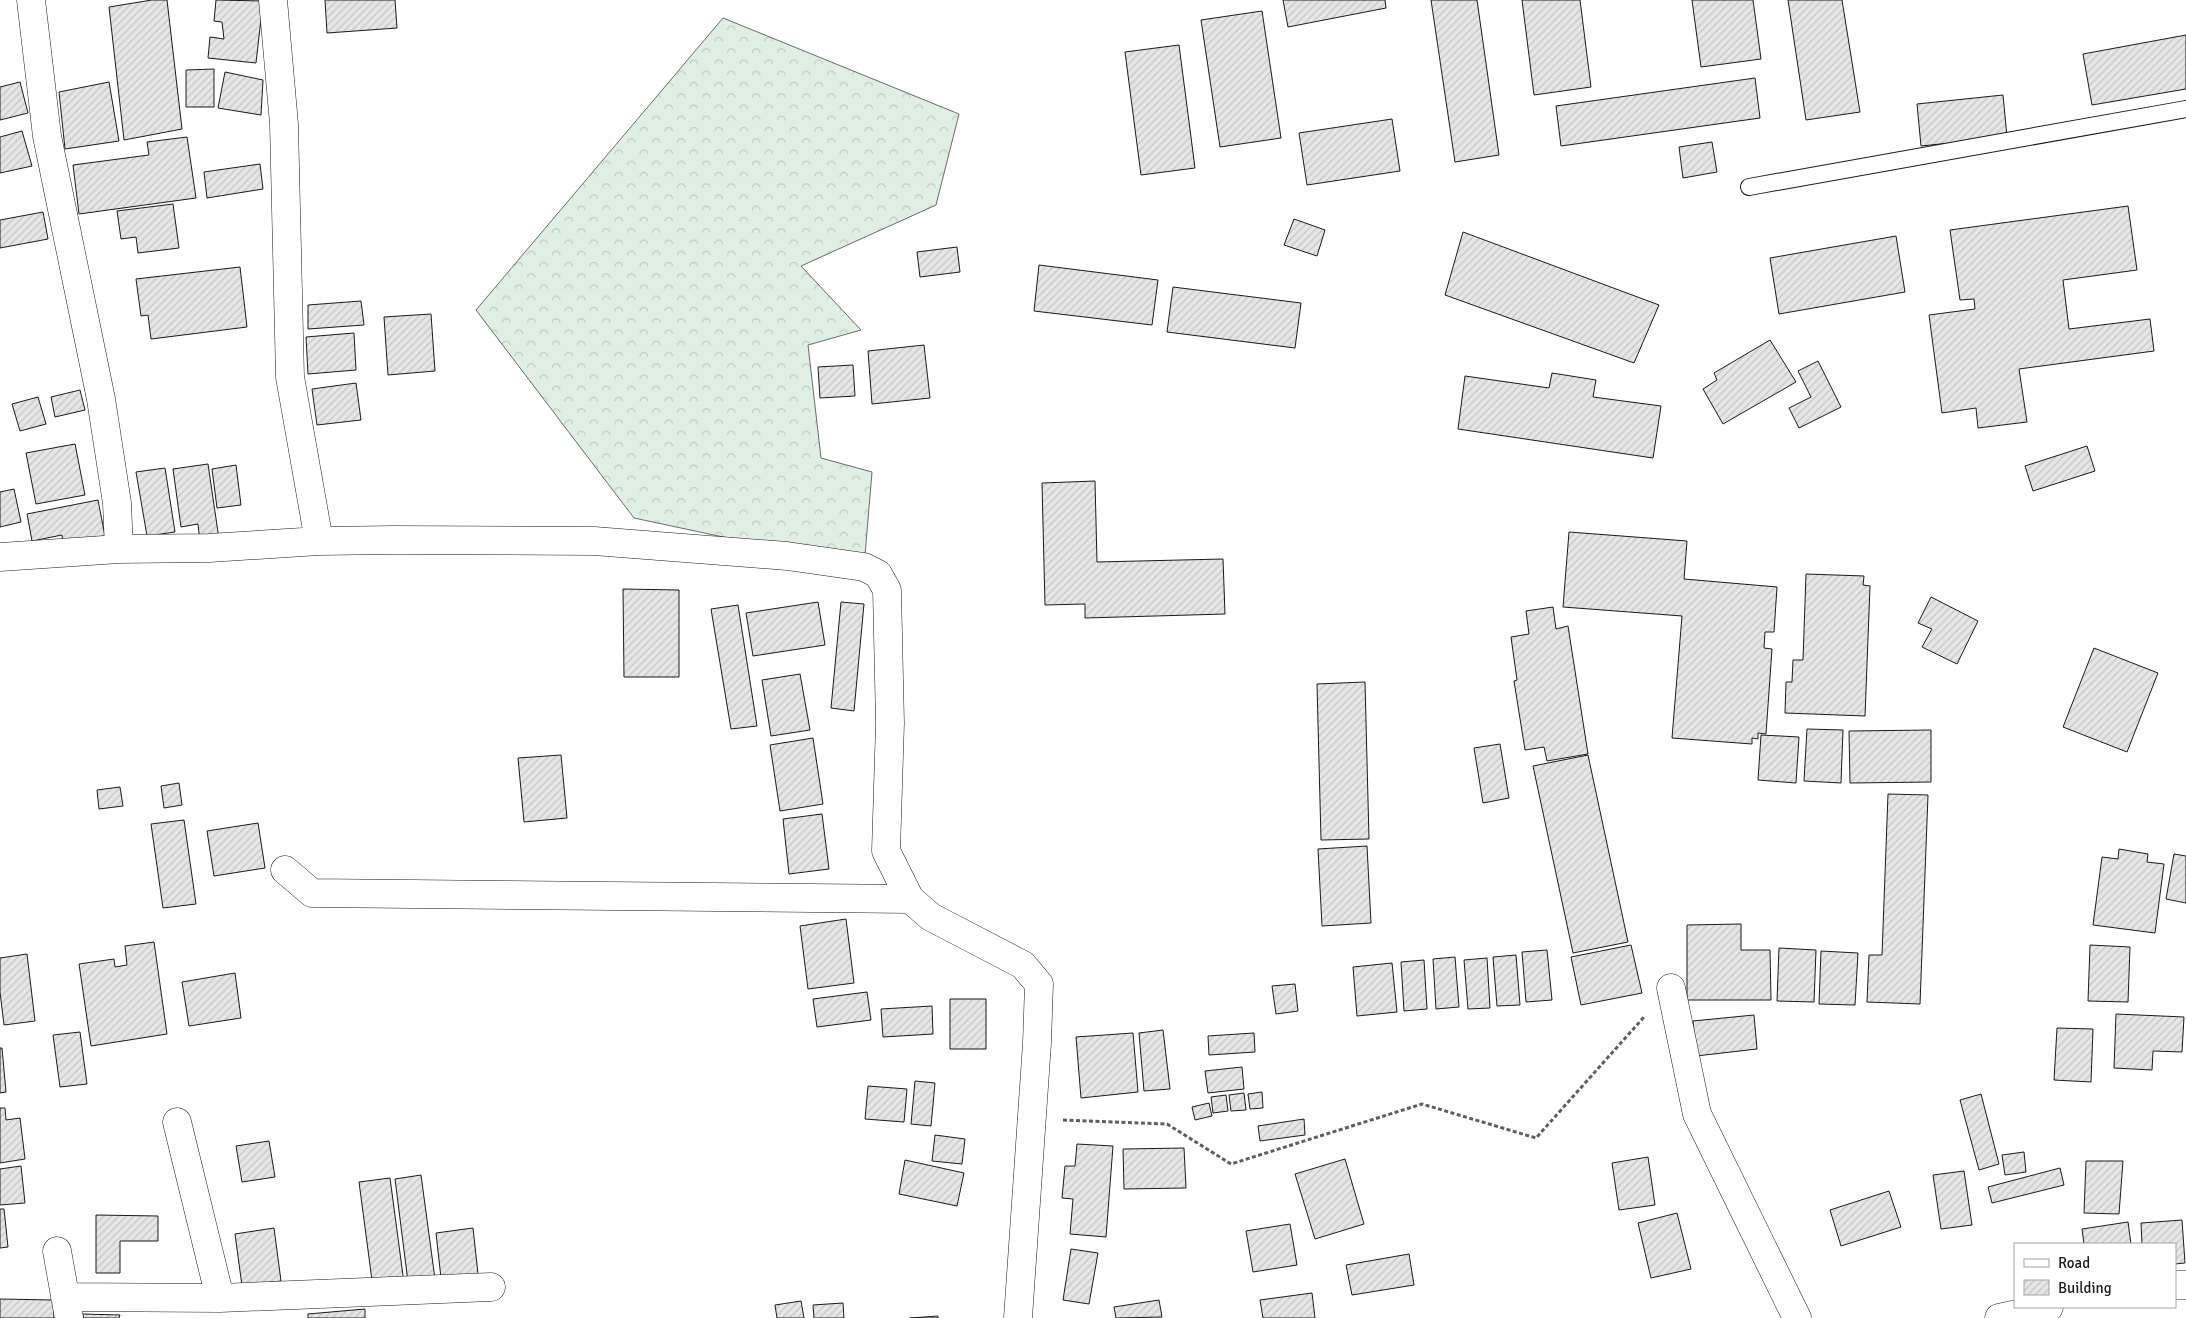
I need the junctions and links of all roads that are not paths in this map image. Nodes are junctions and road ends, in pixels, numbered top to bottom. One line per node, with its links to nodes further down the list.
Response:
1 (31, 0): 6 (street)
2 (273, 0): 5 (street)
3 (2186, 110): 4 (lane)
4 (1749, 187)
5 (319, 542): 6 (street); 9 (street)
6 (119, 549): 7 (street)
7 (0, 557)
8 (285, 870): 9 (street)
9 (910, 899): 17 (street)
10 (1671, 988): 18 (street)
11 (177, 1122): 14 (street)
12 (57, 1252): 15 (street)
13 (491, 1287): 14 (street)
14 (220, 1298): 15 (street)
15 (67, 1308)
16 (2044, 1308): 19 (street)
17 (1018, 1318)
18 (1797, 1318)
19 (1999, 1318)

